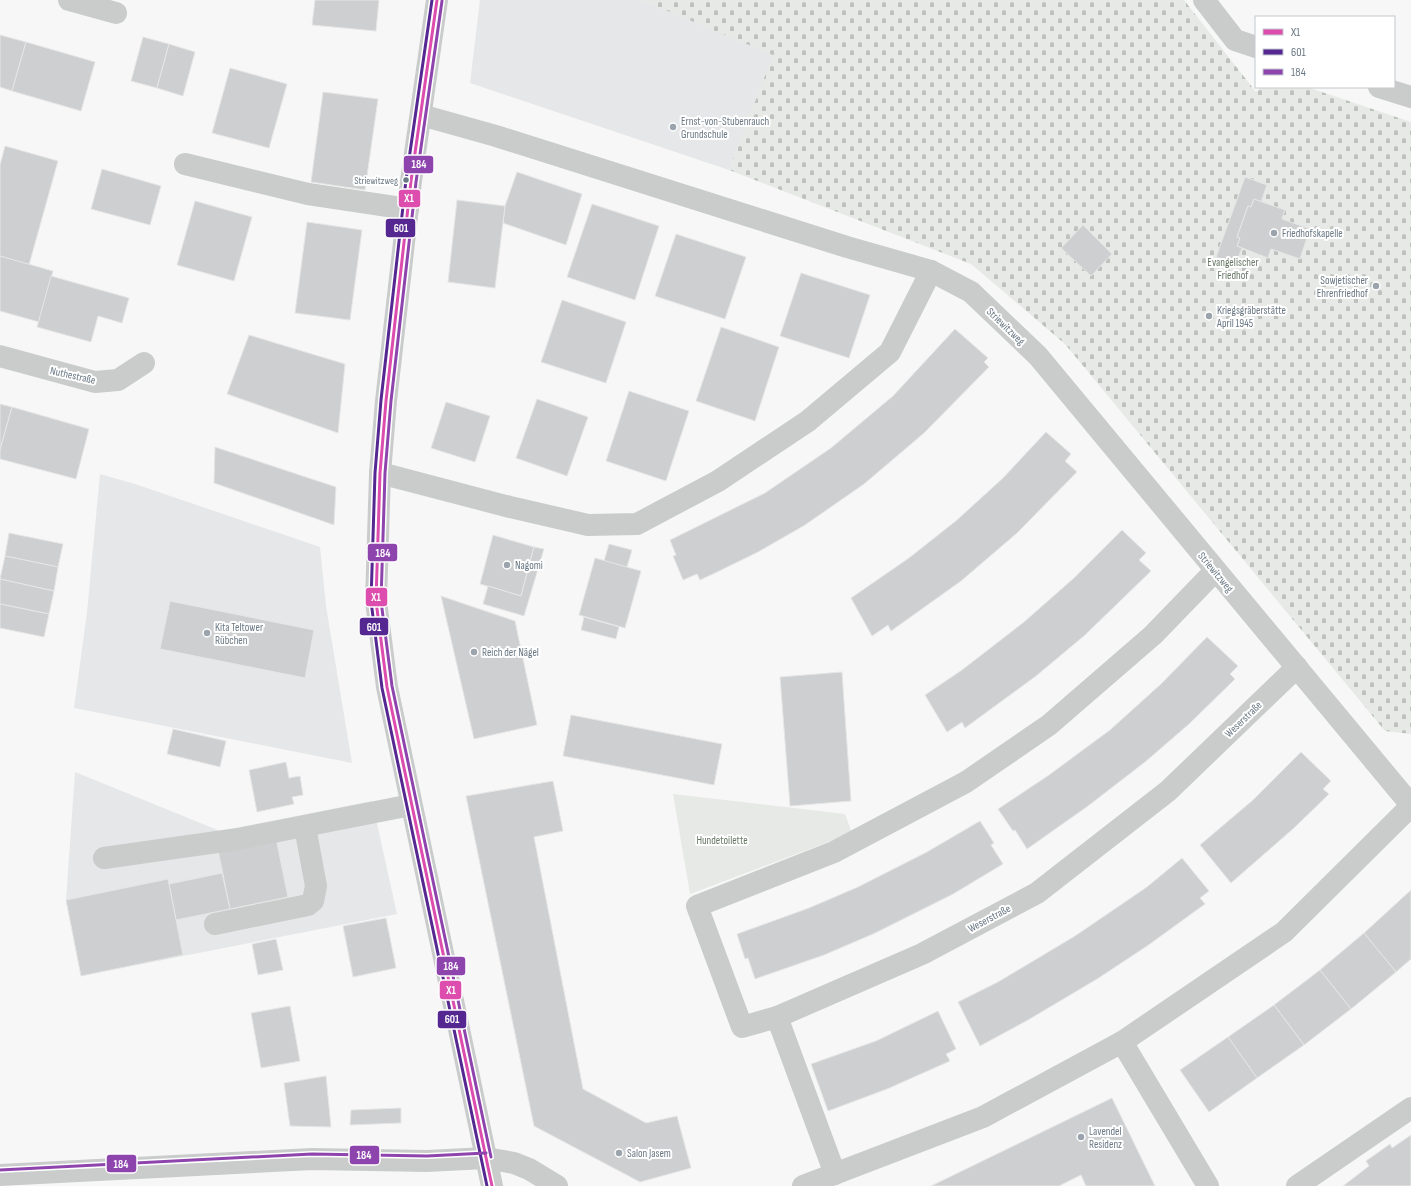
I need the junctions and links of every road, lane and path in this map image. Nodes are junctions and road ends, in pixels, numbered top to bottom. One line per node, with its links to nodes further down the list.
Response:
1 (69, 0): 4 (street)
2 (437, 0): 8 (street)
3 (1204, 0): 5 (street)
4 (116, 13)
5 (1255, 47)
6 (1382, 88): 7 (street)
7 (1411, 97)
8 (420, 114): 10 (street); 11 (street, Striewitzweg)
9 (185, 164): 10 (street)
10 (408, 209): 14 (street)
11 (930, 271): 14 (street); 15 (street, Striewitzweg)
12 (0, 356): 13 (street, Nuthestraße)
13 (144, 362)
14 (380, 472): 17 (street)
15 (1215, 571): 16 (street, Striewitzweg); 22 (street, Weserstraße)
16 (1297, 667): 18 (street, Striewitzweg); 22 (street, Weserstraße)
17 (411, 805): 19 (street); 25 (street)
18 (1411, 805): 23 (street)
19 (305, 827): 20 (street); 21 (street)
20 (104, 858)
21 (215, 924)
22 (777, 1017): 26 (street)
23 (1122, 1042): 26 (street); 31 (street)
24 (1411, 1108): 32 (street)
25 (486, 1158): 27 (street); 28 (street); 29 (street)
26 (835, 1174): 30 (street)
27 (6, 1178)
28 (492, 1186)
29 (557, 1186)
30 (803, 1186)
31 (1208, 1186)
32 (1297, 1186)

